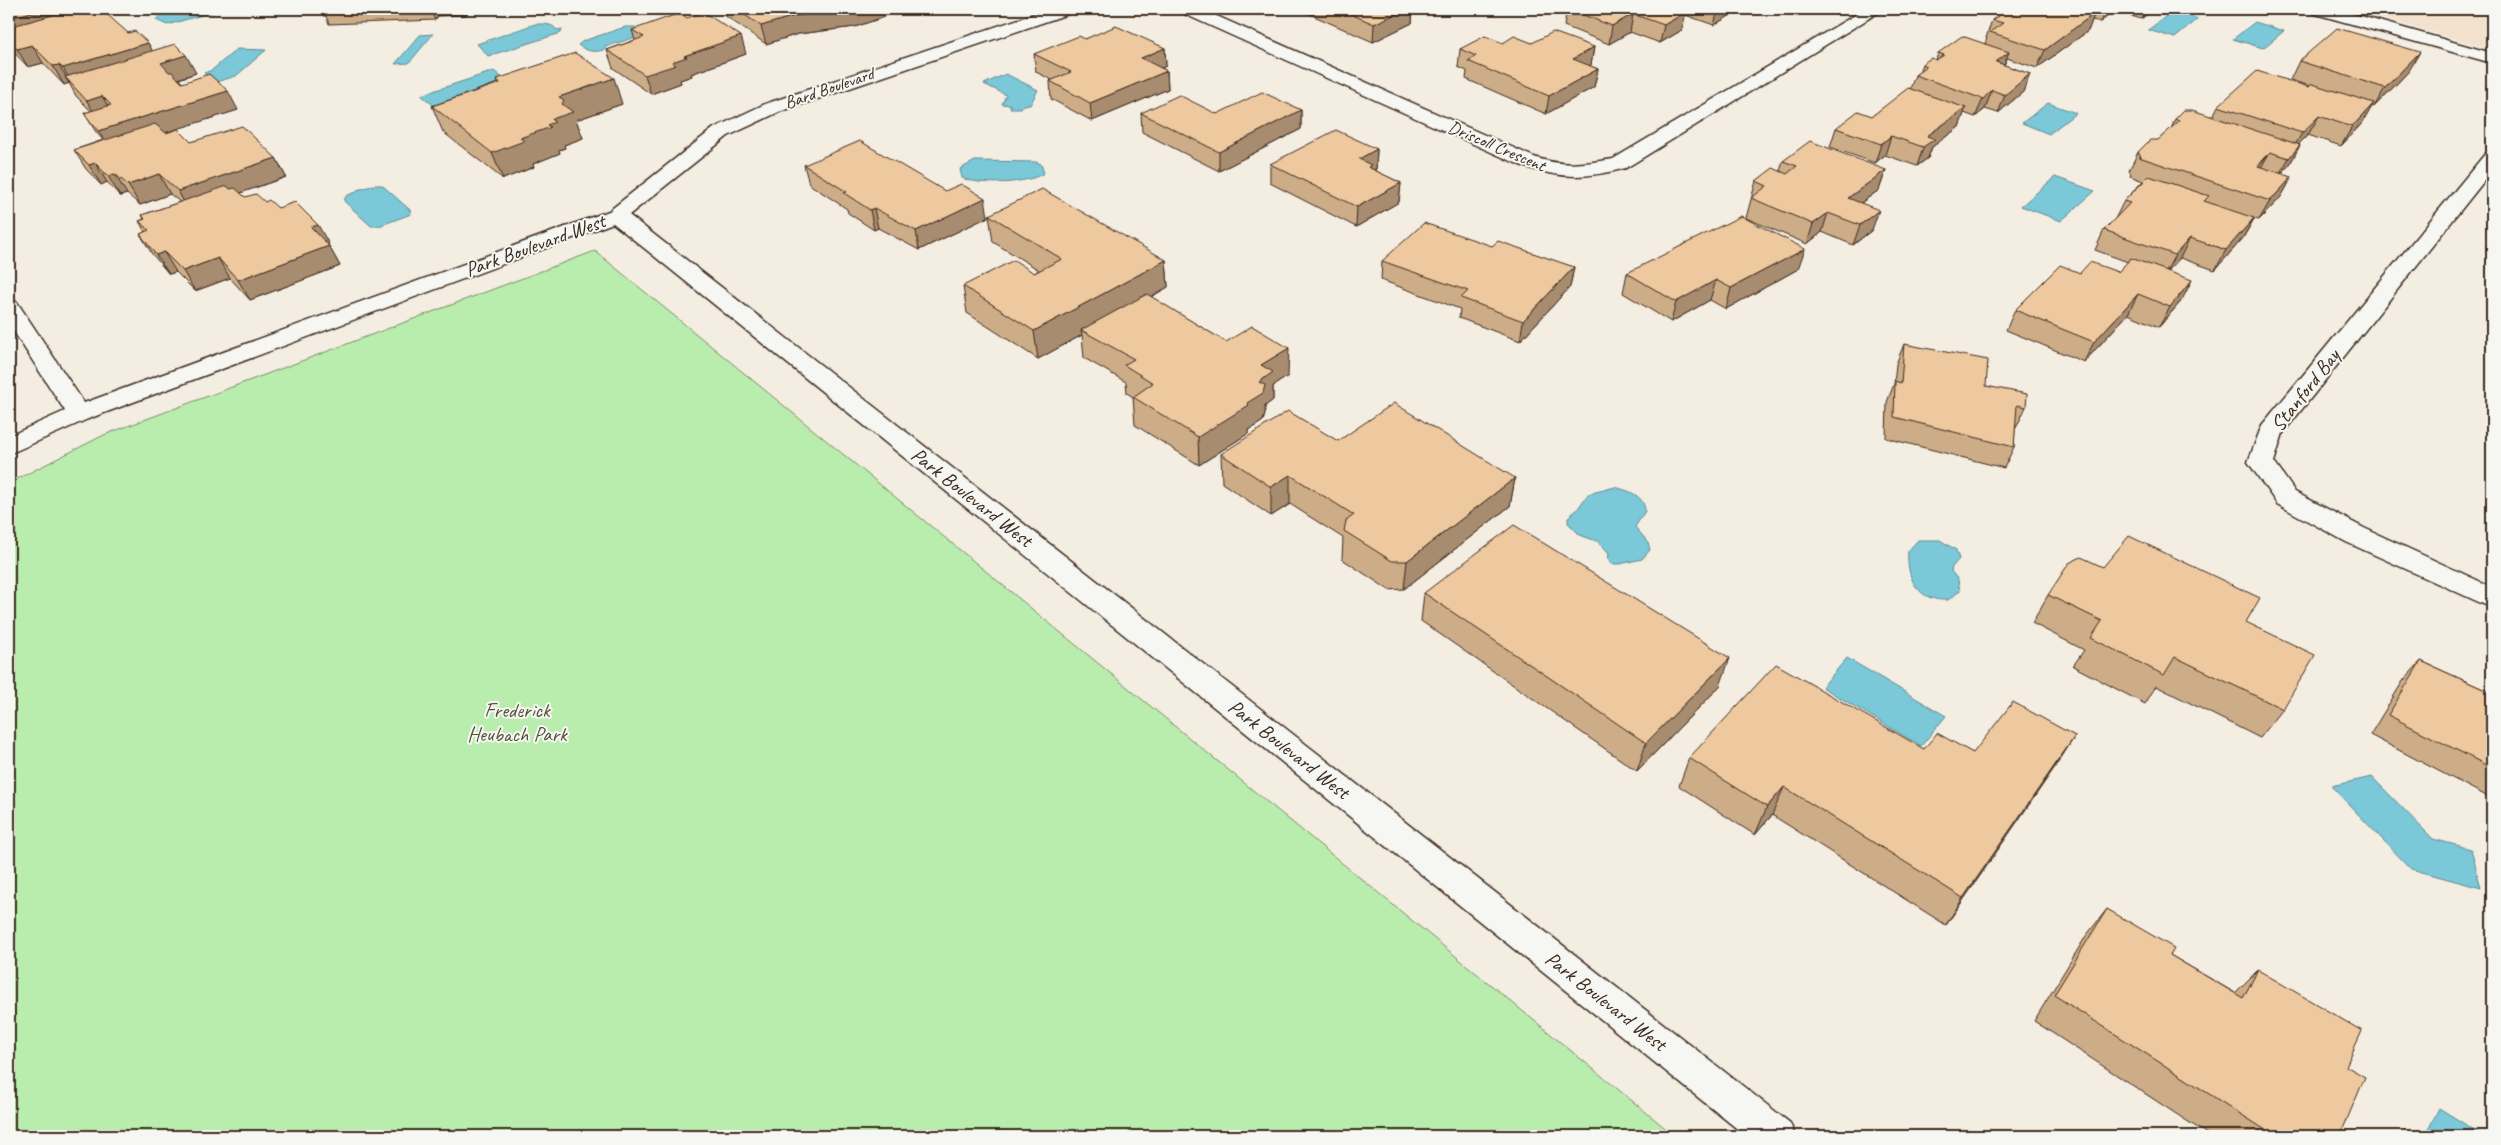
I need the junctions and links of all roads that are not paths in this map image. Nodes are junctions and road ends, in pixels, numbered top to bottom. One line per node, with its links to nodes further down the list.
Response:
1 (1066, 9): 7 (street, Bard Boulevard)
2 (1188, 9): 3 (street, Driscoll Crescent)
3 (1876, 9)
4 (2318, 9): 5 (street)
5 (2492, 58)
6 (2492, 158): 11 (street, Stanford Bay)
7 (616, 215): 9 (street, Park Boulevard West); 12 (street, Park Boulevard West)
8 (9, 308): 9 (street)
9 (79, 414): 10 (street, Park Boulevard West)
10 (9, 446)
11 (2492, 598)
12 (1776, 1136)

